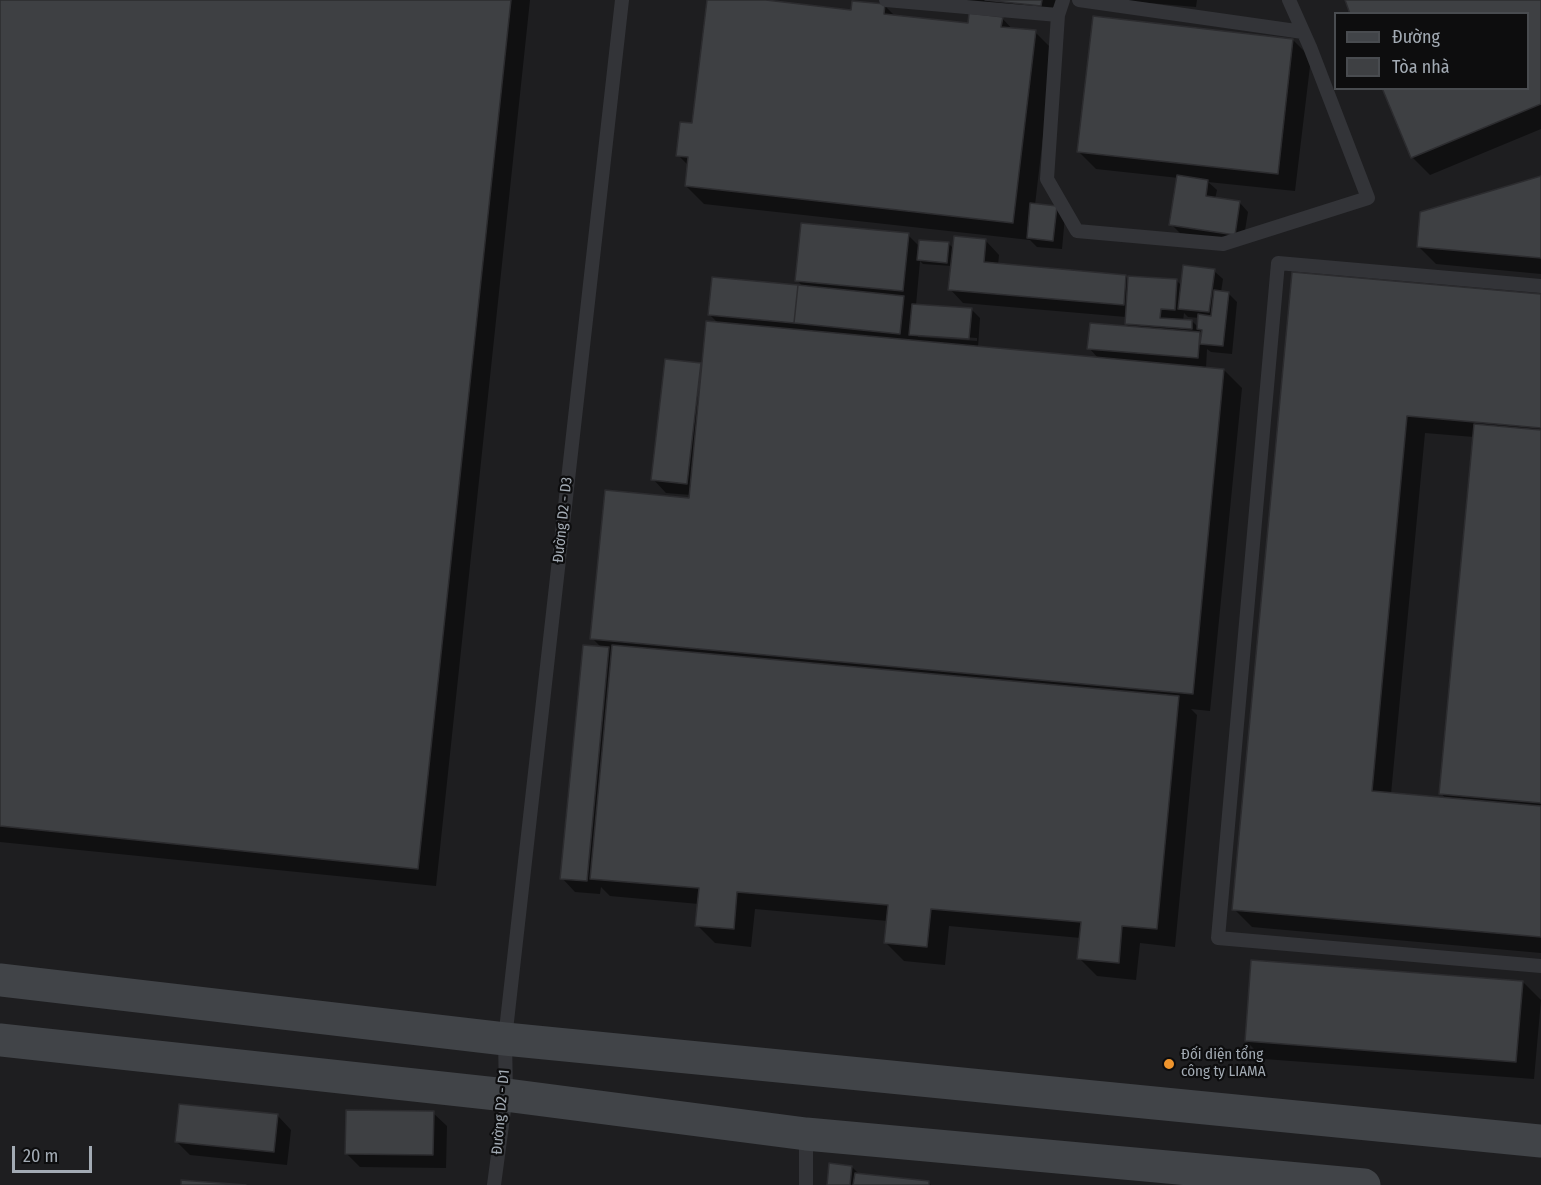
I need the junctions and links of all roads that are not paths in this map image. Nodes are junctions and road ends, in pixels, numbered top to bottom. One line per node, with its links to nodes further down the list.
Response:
1 (622, 0): 11 (lane, Đường D2 - D3)
2 (886, 0): 6 (lane)
3 (1063, 0): 6 (lane)
4 (1078, 0): 7 (lane)
5 (1289, 0): 7 (lane)
6 (1058, 15): 7 (lane)
7 (1303, 32)
8 (1541, 286): 9 (lane)
9 (1541, 966)
10 (0, 980): 11 (street)
11 (505, 1039): 13 (lane, Đường D2 - D1); 15 (street)
12 (0, 1040): 13 (street)
13 (506, 1095): 14 (street); 16 (lane, Đường D2 - D1)
14 (806, 1134): 17 (lane); 18 (street)
15 (1541, 1141)
16 (494, 1185)
17 (807, 1185)
18 (1357, 1185)

